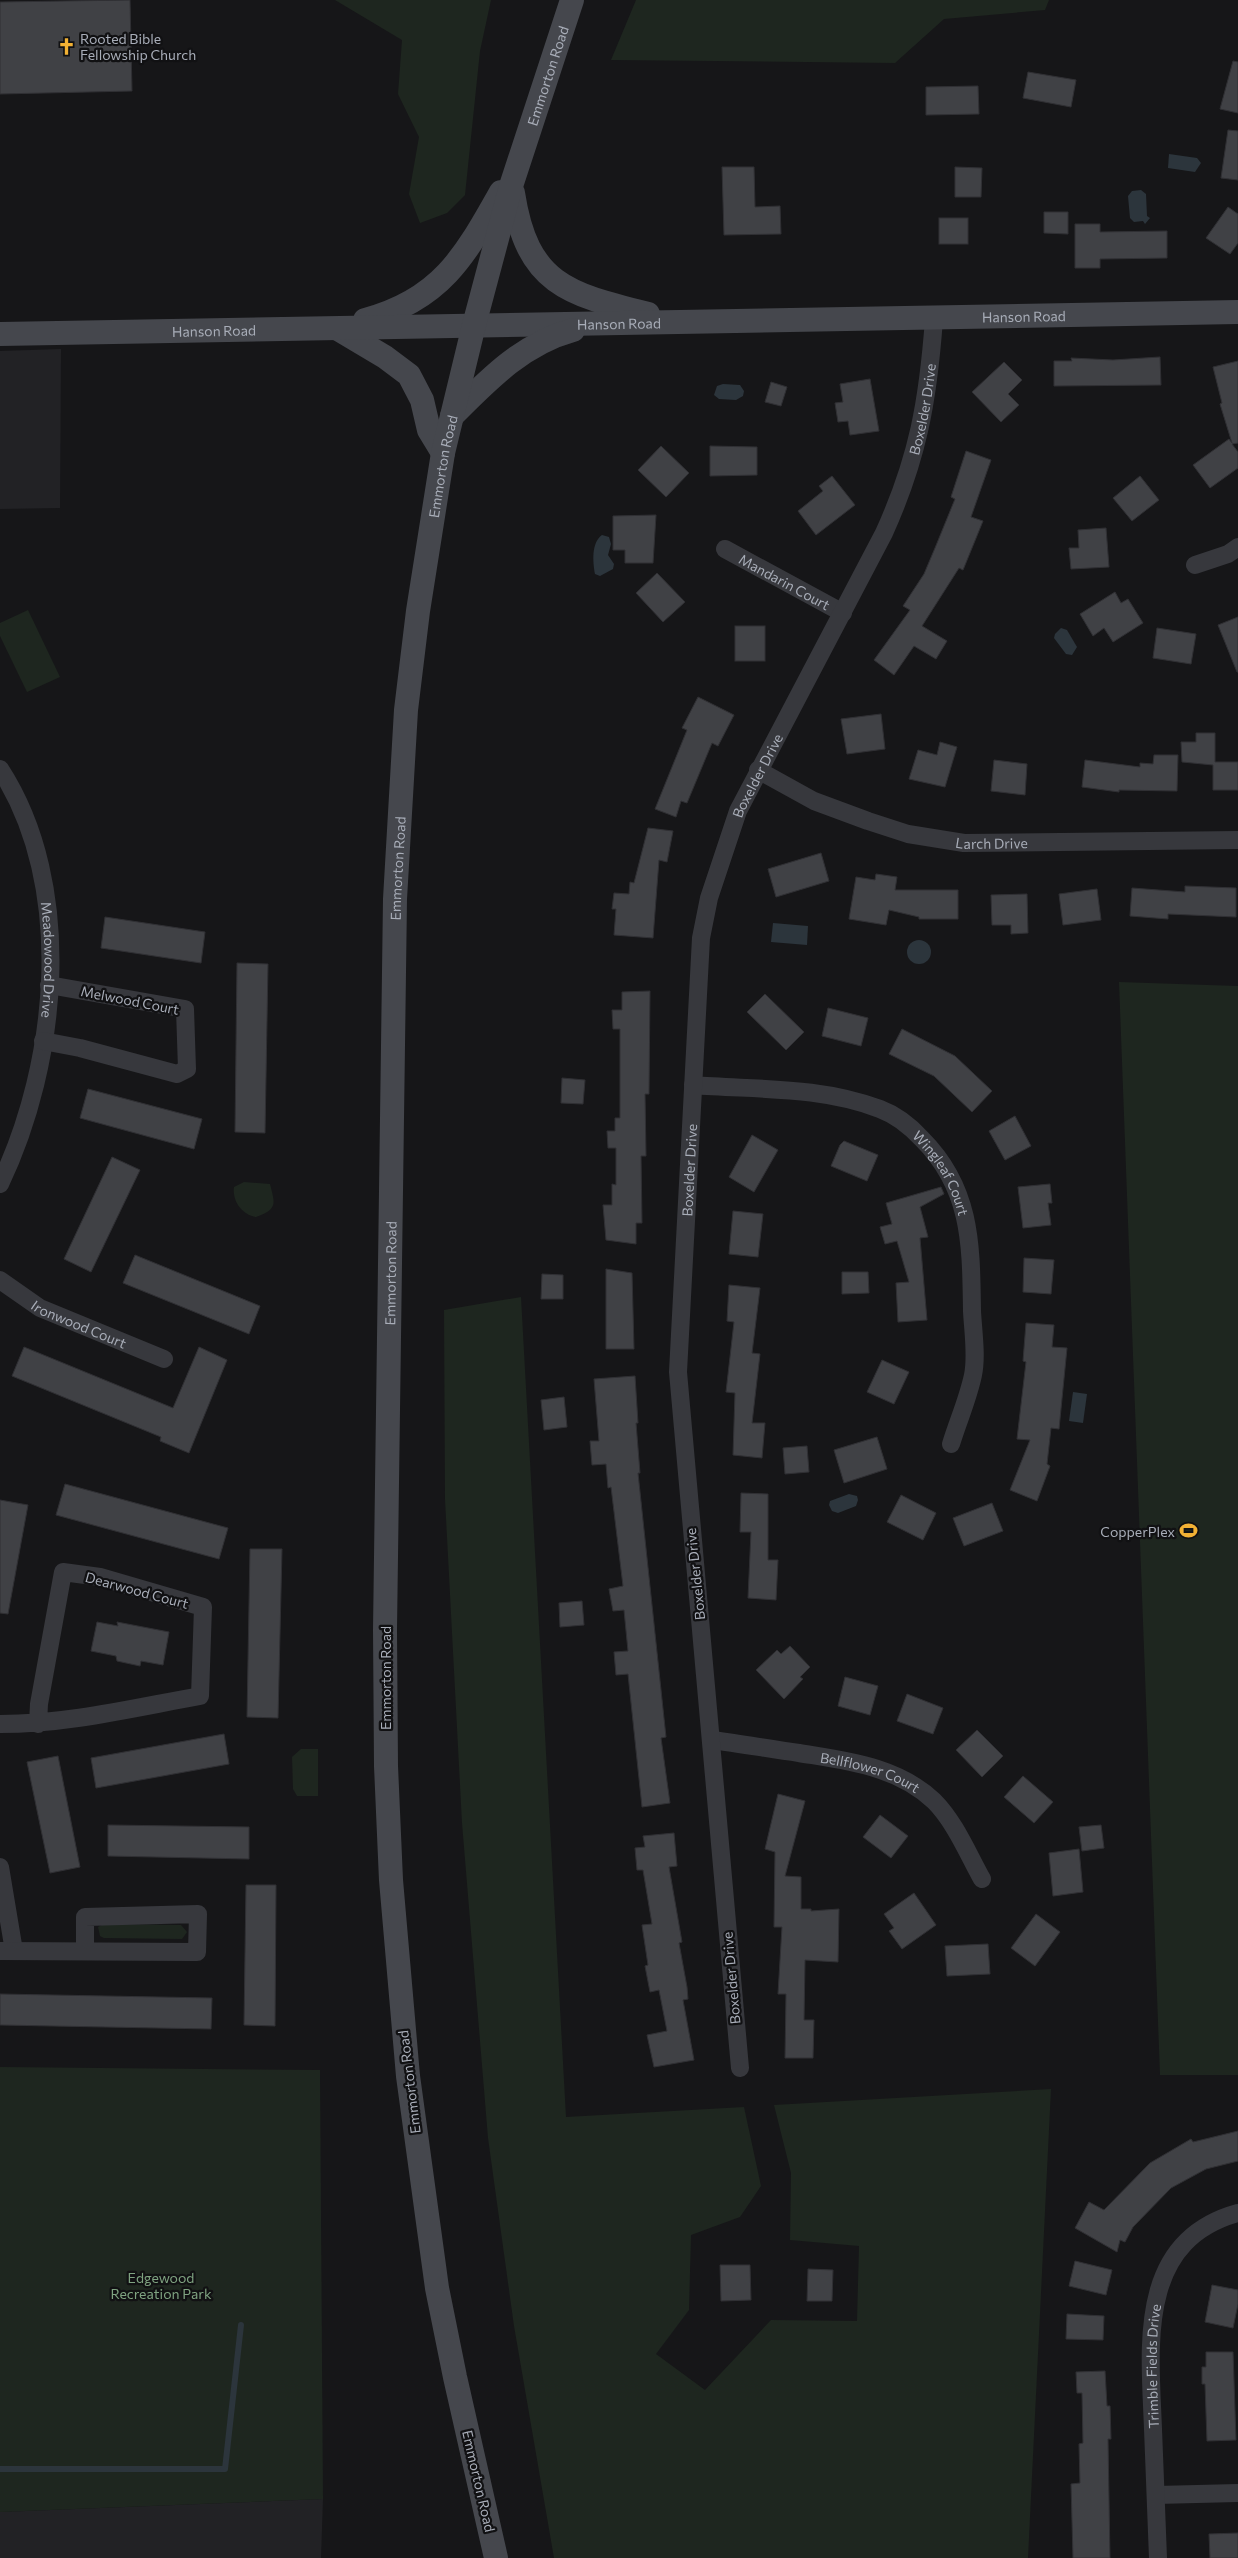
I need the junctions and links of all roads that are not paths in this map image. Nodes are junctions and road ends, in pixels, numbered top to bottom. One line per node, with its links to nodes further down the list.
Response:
1 (572, 0): 2 (main road, Emmorton Road)
2 (521, 155): 3 (main road, Emmorton Road); 9 (main road)
3 (511, 186): 6 (main road); 8 (main road, Emmorton Road)
4 (1238, 312): 5 (main road, Hanson Road)
5 (934, 319): 6 (main road, Hanson Road); 16 (street, Boxelder Drive)
6 (676, 321): 7 (main road, Hanson Road)
7 (597, 323): 8 (main road, Hanson Road); 11 (main road)
8 (474, 325): 9 (main road, Hanson Road); 11 (main road, Emmorton Road)
9 (336, 328): 10 (main road, Hanson Road); 12 (main road)
10 (0, 334)
11 (450, 418): 12 (main road, Emmorton Road)
12 (443, 453): 38 (main road, Emmorton Road)
13 (1238, 547): 15 (street)
14 (726, 549): 16 (street, Mandarin Court)
15 (1195, 565)
16 (842, 613): 18 (street, Boxelder Drive)
17 (0, 769): 20 (street, Meadowood Drive)
18 (758, 770): 19 (street, Larch Drive); 22 (street, Boxelder Drive)
19 (1238, 840)
20 (49, 984): 21 (street, Meadowood Drive); 21 (street, Melwood Court)
21 (43, 1041): 23 (street, Meadowood Drive)
22 (693, 1085): 26 (street, Wingleaf Court); 29 (street, Boxelder Drive)
23 (0, 1184)
24 (0, 1280): 25 (street, Ironwood Court)
25 (164, 1359)
26 (951, 1444)
27 (0, 1724): 28 (street, Dearwood Court)
28 (38, 1724): 28 (street, Dearwood Court)
29 (712, 1740): 31 (street, Bellflower Court); 34 (street, Boxelder Drive)
30 (0, 1867): 32 (street)
31 (982, 1879)
32 (7, 1951): 33 (street)
33 (85, 1951): 33 (street)
34 (740, 2068)
35 (1238, 2213): 37 (street, Trimble Fields Drive)
36 (1238, 2492): 37 (street)
37 (1156, 2495): 39 (street, Trimble Fields Drive)
38 (496, 2558)
39 (1158, 2558)

